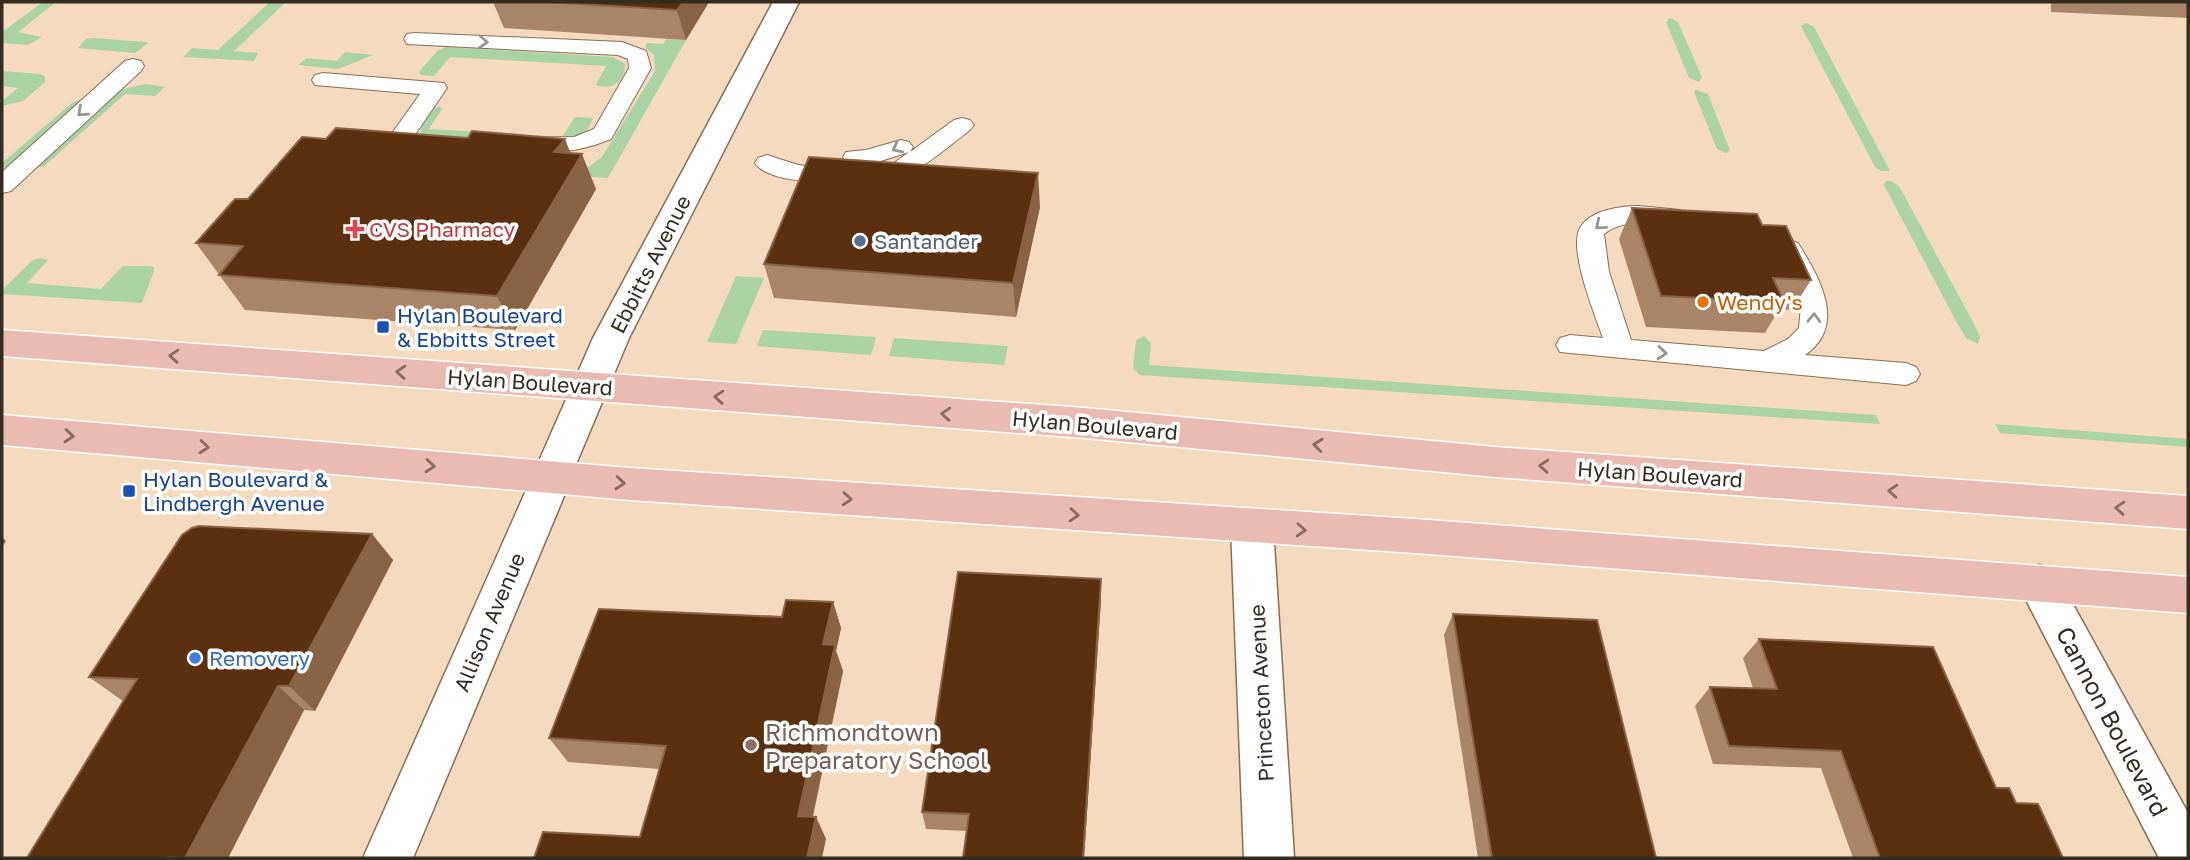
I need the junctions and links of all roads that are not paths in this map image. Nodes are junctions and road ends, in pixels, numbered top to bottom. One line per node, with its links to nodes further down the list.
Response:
1 (786, 2): 21 (street, Ebbitts Avenue)
2 (415, 38): 7 (lane, one-way to 7)
3 (133, 66): 13 (lane, one-way to 13)
4 (323, 80): 10 (lane)
5 (932, 124): 6 (lane, one-way to 6)
6 (962, 125)
7 (603, 134): 8 (lane); 12 (lane)
8 (504, 142)
9 (800, 156): 11 (lane)
10 (450, 159)
11 (767, 163)
12 (527, 164)
13 (2, 185)
14 (1691, 217): 18 (lane, one-way to 18)
15 (1774, 237): 19 (lane, one-way to 15)
16 (2, 343): 21 (main road, Hylan Boulevard, one-way to 16)
17 (1570, 345): 18 (lane)
18 (1620, 349): 19 (lane, one-way to 19)
19 (1769, 362): 20 (lane)
20 (1906, 374)
21 (591, 387): 23 (street, Allison Avenue); 24 (main road, Hylan Boulevard, one-way to 21)
22 (2, 430): 23 (main road, one-way to 23)
23 (552, 477): 25 (main road, one-way to 25); 28 (street, Allison Avenue)
24 (2188, 513)
25 (1252, 527): 26 (main road, one-way to 26); 29 (street, Princeton Avenue)
26 (2039, 583): 27 (main road); 30 (street, Cannon Boulevard)
27 (2188, 595)
28 (388, 858)
29 (1269, 858)
30 (2186, 858)

